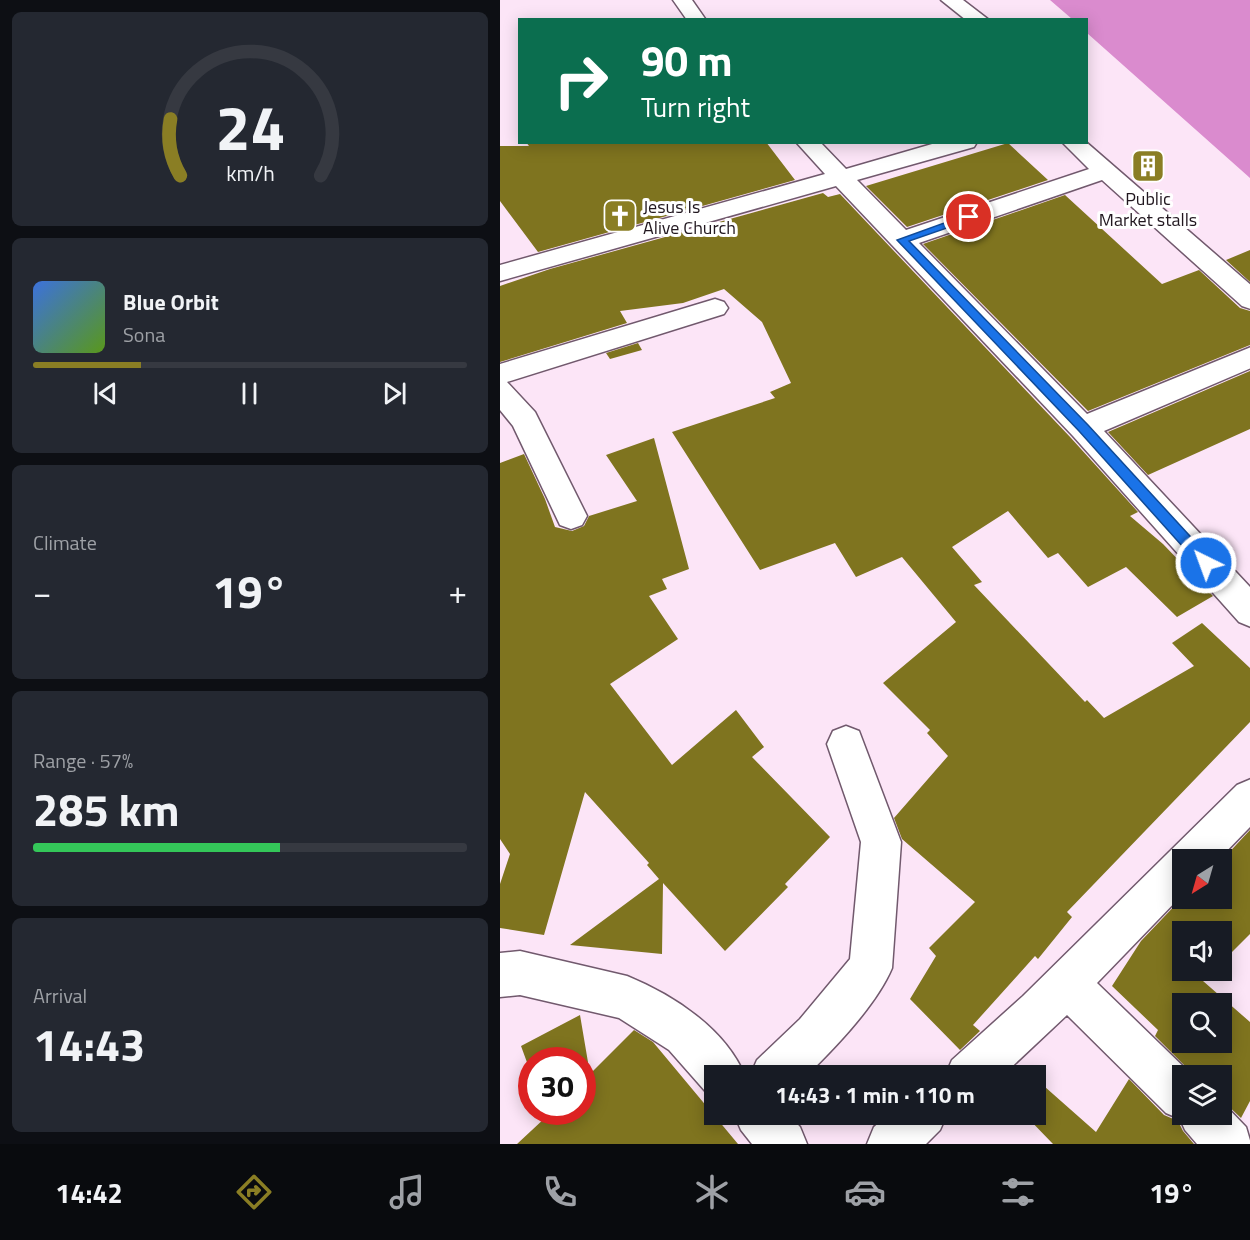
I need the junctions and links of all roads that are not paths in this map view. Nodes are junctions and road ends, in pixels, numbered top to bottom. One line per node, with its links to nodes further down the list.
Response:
1 (682, 0): 3 (street)
2 (950, 0): 4 (street)
3 (696, 18)
4 (977, 18)
5 (809, 144): 9 (street)
6 (959, 144): 9 (street)
7 (1075, 144): 8 (street)
8 (1105, 171): 10 (street); 12 (street)
9 (842, 178): 10 (street); 11 (street)
10 (902, 240): 17 (street)
11 (500, 273)
12 (1250, 300)
13 (715, 308): 15 (street)
14 (1250, 357): 17 (street)
15 (500, 374)
16 (500, 390): 18 (street)
17 (1084, 428): 19 (street)
18 (571, 516)
19 (1250, 612)
20 (846, 744): 27 (street)
21 (1250, 798): 22 (street)
22 (1200, 849)
23 (1172, 876): 25 (street)
24 (500, 975): 26 (street)
25 (1066, 982): 28 (street); 29 (street)
26 (712, 1065)
27 (785, 1065)
28 (980, 1065)
29 (1172, 1087)
30 (767, 1125): 33 (street)
31 (912, 1125): 34 (street)
32 (1211, 1125): 35 (street)
33 (783, 1144)
34 (891, 1144)
35 (1229, 1144)

